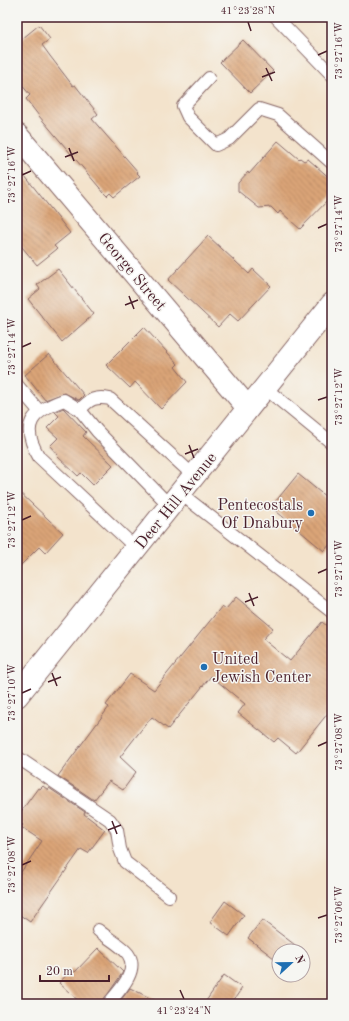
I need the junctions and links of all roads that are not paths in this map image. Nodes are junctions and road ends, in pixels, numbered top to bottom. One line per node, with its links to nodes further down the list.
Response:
1 (276, 17): 2 (lane)
2 (332, 75)
3 (208, 78): 5 (lane)
4 (17, 134): 9 (street, George Street)
5 (332, 163)
6 (332, 304): 8 (street, Deer Hill Avenue)
7 (17, 385): 11 (lane)
8 (265, 388): 9 (street, Deer Hill Avenue); 12 (lane)
9 (248, 408): 13 (street, Deer Hill Avenue)
10 (80, 410): 11 (lane); 13 (lane); 14 (lane)
11 (40, 412): 15 (lane)
12 (332, 444)
13 (194, 476): 14 (street, Deer Hill Avenue)
14 (175, 500): 15 (street, Deer Hill Avenue); 16 (lane)
15 (136, 548): 17 (street, Deer Hill Avenue)
16 (332, 612)
17 (17, 696)
18 (17, 757): 19 (lane)
19 (169, 896)
20 (98, 930): 21 (lane)
21 (108, 1004)

